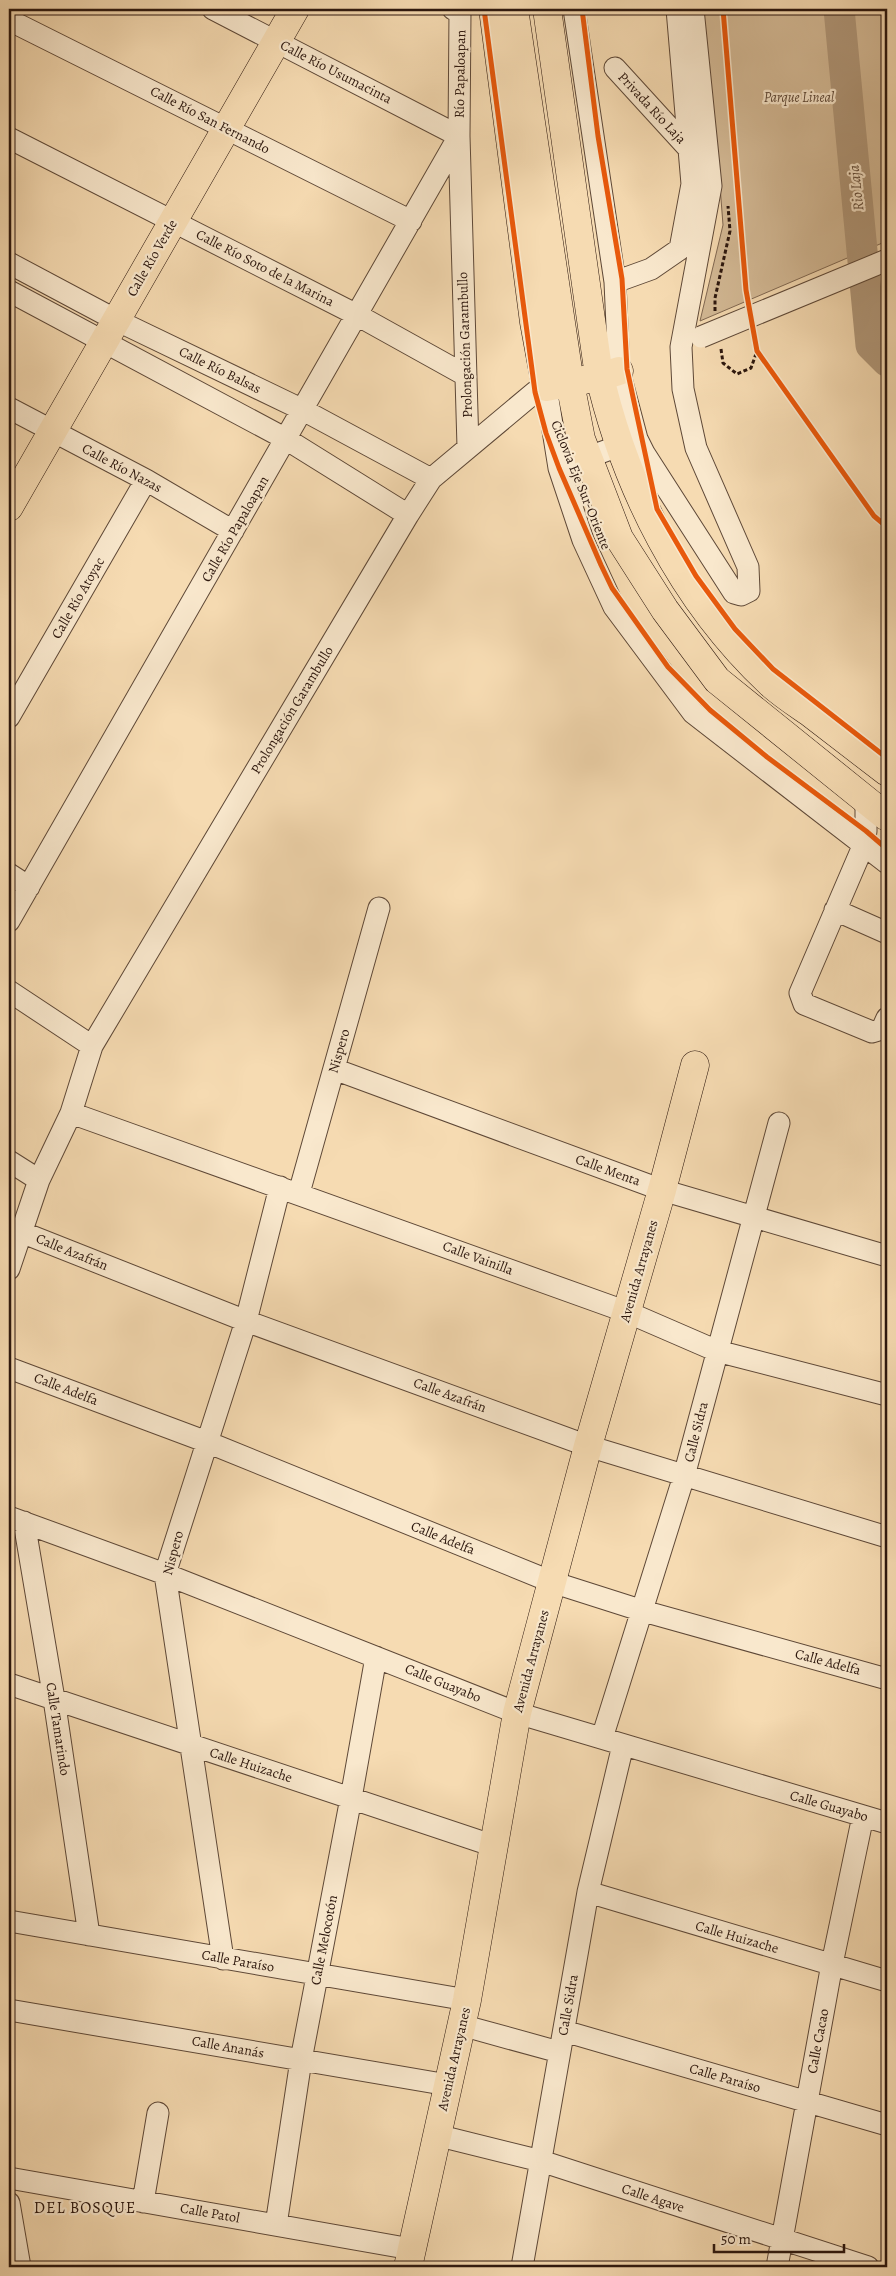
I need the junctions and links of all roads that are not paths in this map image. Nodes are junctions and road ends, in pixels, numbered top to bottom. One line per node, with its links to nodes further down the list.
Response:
1 (213, 9): 11 (street, Calle Río Usumacinta)
2 (295, 9): 11 (main road, Calle Río Verde)
3 (493, 9): 28 (main road)
4 (514, 9): 28 (main road)
5 (547, 9): 26 (main road)
6 (574, 9): 21 (street)
7 (677, 9): 16 (street)
8 (693, 9): 25 (street)
9 (457, 11): 14 (street, Río Papaloapan)
10 (9, 20): 13 (street, Calle Río San Fernando)
11 (277, 41): 13 (main road, Calle Río Verde); 14 (street, Calle Río Usumacinta)
12 (615, 68): 16 (street, Privada Río Laja)
13 (227, 128): 17 (street, Calle Río San Fernando); 18 (main road, Calle Río Verde)
14 (459, 136): 17 (street, Calle Río Papaloapan); 27 (street, Prolongación Garambullo)
15 (9, 138): 18 (street, Calle Río Soto de la Marina)
16 (689, 149): 21 (street)
17 (410, 221): 23 (street, Calle Río Papaloapan)
18 (173, 222): 23 (street, Calle Río Soto de la Marina); 24 (main road, Calle Río Verde)
19 (887, 260): 25 (street, bridge)
20 (9, 263): 24 (street, Calle Río Balsas)
21 (615, 282): 26 (street)
22 (9, 291): 24 (street, Calle Río Balsas)
23 (357, 315): 27 (street, Calle Río Soto de la Marina); 30 (street, Calle Río Papaloapan)
24 (110, 331): 30 (street, Calle Río Balsas); 31 (main road, Calle Río Verde); 32 (street, Calle Río Balsas)
25 (681, 347): 33 (street)
26 (610, 374): 28 (main road); 33 (main road)
27 (466, 375): 34 (street, Prolongación Garambullo)
28 (558, 385): 34 (street); 35 (main road); 36 (street)
29 (9, 408): 31 (street, Calle Río Nazas)
30 (303, 410): 32 (street, Calle Río Papaloapan); 37 (street, Calle Río Balsas)
31 (52, 431): 38 (street, Calle Río Nazas); 39 (main road, Calle Río Verde)
32 (286, 439): 40 (street, Calle Río Balsas); 41 (street, Calle Río Papaloapan)
33 (629, 443): 35 (street); 43 (main road)
34 (468, 447): 37 (street, Prolongación Garambullo)
35 (588, 458): 36 (street); 44 (main road)
36 (559, 468): 45 (street)
37 (431, 479): 40 (street, Prolongación Garambullo)
38 (146, 480): 41 (street, Calle Río Nazas); 42 (street, Calle Río Atoyac)
39 (9, 507)
40 (408, 515): 55 (street, Prolongación Garambullo)
41 (233, 531): 48 (street, Calle Río Papaloapan)
42 (9, 716)
43 (887, 772)
44 (877, 809): 45 (street)
45 (864, 844): 46 (street); 50 (street)
46 (887, 863)
47 (9, 874): 48 (street)
48 (29, 887): 51 (street, Calle Río Papaloapan)
49 (379, 908): 57 (street, Nispero)
50 (835, 910): 52 (street); 54 (street)
51 (9, 921)
52 (887, 933)
53 (9, 991): 55 (street)
54 (887, 1018)
55 (92, 1046): 58 (street, Prolongación Garambullo)
56 (695, 1065): 63 (main road, Avenida Arrayanes)
57 (334, 1069): 62 (street, Nispero); 63 (street, Calle Menta)
58 (71, 1113): 61 (street, Prolongación Garambullo); 62 (street, Calle Vainilla)
59 (779, 1123): 64 (street, Calle Sidra)
60 (9, 1161): 61 (street)
61 (39, 1180): 65 (street, Prolongación Garambullo)
62 (290, 1190): 68 (street, Calle Vainilla); 69 (street, Nispero)
63 (662, 1190): 64 (street, Calle Menta); 68 (main road, Avenida Arrayanes)
64 (752, 1216): 66 (street, Calle Menta); 70 (street, Calle Sidra)
65 (21, 1232): 67 (street, Prolongación Garambullo); 69 (street, Calle Azafrán)
66 (887, 1256)
67 (9, 1269)
68 (627, 1312): 70 (street, Calle Vainilla); 74 (main road, Avenida Arrayanes)
69 (246, 1321): 73 (street, Nispero); 74 (street, Calle Azafrán)
70 (716, 1351): 72 (street, Calle Vainilla); 75 (street, Calle Sidra)
71 (9, 1368): 73 (street, Calle Adelfa)
72 (887, 1395)
73 (207, 1442): 78 (street, Nispero); 79 (street, Calle Adelfa)
74 (588, 1446): 75 (street, Calle Azafrán); 79 (main road, Avenida Arrayanes)
75 (684, 1476): 77 (street, Calle Azafrán); 80 (street, Calle Sidra)
76 (16, 1520): 78 (street, Calle Guayabo); 84 (street, Calle Tamarindo)
77 (887, 1537)
78 (165, 1574): 81 (street, Calle Guayabo); 87 (street, Nispero)
79 (552, 1582): 80 (street, Calle Adelfa); 85 (main road, Avenida Arrayanes)
80 (643, 1611): 82 (street, Calle Adelfa); 86 (street, Calle Sidra)
81 (376, 1657): 85 (street, Calle Guayabo); 89 (street, Calle Melocotón)
82 (887, 1679)
83 (9, 1684): 84 (street, Calle Huizache)
84 (54, 1699): 87 (street, Calle Huizache); 95 (street, Calle Tamarindo)
85 (517, 1713): 86 (street, Calle Guayabo); 92 (main road, Avenida Arrayanes)
86 (602, 1738): 88 (street, Calle Guayabo)
87 (190, 1744): 89 (street, Calle Huizache); 96 (street, Nispero)
88 (623, 1745): 90 (street, Calle Guayabo); 93 (street, Calle Sidra)
89 (352, 1798): 92 (street, Calle Huizache); 98 (street, Calle Melocotón)
90 (863, 1816): 91 (street, Calle Guayabo); 97 (street, Calle Cacao)
91 (887, 1820)
92 (494, 1846): 101 (main road, Avenida Arrayanes)
93 (588, 1892): 97 (street, Calle Huizache); 102 (street, Calle Sidra)
94 (9, 1921): 95 (street, Calle Paraíso)
95 (90, 1935): 96 (street, Calle Paraíso)
96 (223, 1959): 98 (street, Calle Paraíso)
97 (832, 1964): 99 (street, Calle Huizache); 106 (street, Calle Cacao)
98 (318, 1975): 101 (street, Calle Paraíso); 104 (street, Calle Melocotón)
99 (887, 1981)
100 (9, 2010): 104 (street, Calle Ananás)
101 (464, 2013): 103 (street, Calle Paraíso); 105 (main road, Avenida Arrayanes)
102 (564, 2031): 103 (street, Calle Sidra); 106 (street, Calle Paraíso)
103 (559, 2052): 110 (street, Calle Sidra)
104 (300, 2060): 105 (street, Calle Ananás); 114 (street, Calle Melocotón)
105 (448, 2085): 109 (main road, Avenida Arrayanes)
106 (806, 2101): 108 (street, Calle Paraíso); 115 (street, Calle Cacao)
107 (158, 2113): 112 (street)
108 (887, 2124)
109 (436, 2135): 110 (street, Calle Agave); 116 (main road, Avenida Arrayanes)
110 (541, 2161): 115 (street, Calle Agave); 118 (street, Calle Sidra)
111 (9, 2178): 112 (street, Calle Patol)
112 (143, 2202): 114 (street, Calle Patol)
113 (9, 2203): 117 (street)
114 (276, 2225): 116 (street, Calle Patol)
115 (782, 2241): 119 (street, Calle Cacao); 120 (street, Calle Agave)
116 (409, 2258)
117 (20, 2267)
118 (522, 2267)
119 (777, 2267)
120 (868, 2267)

